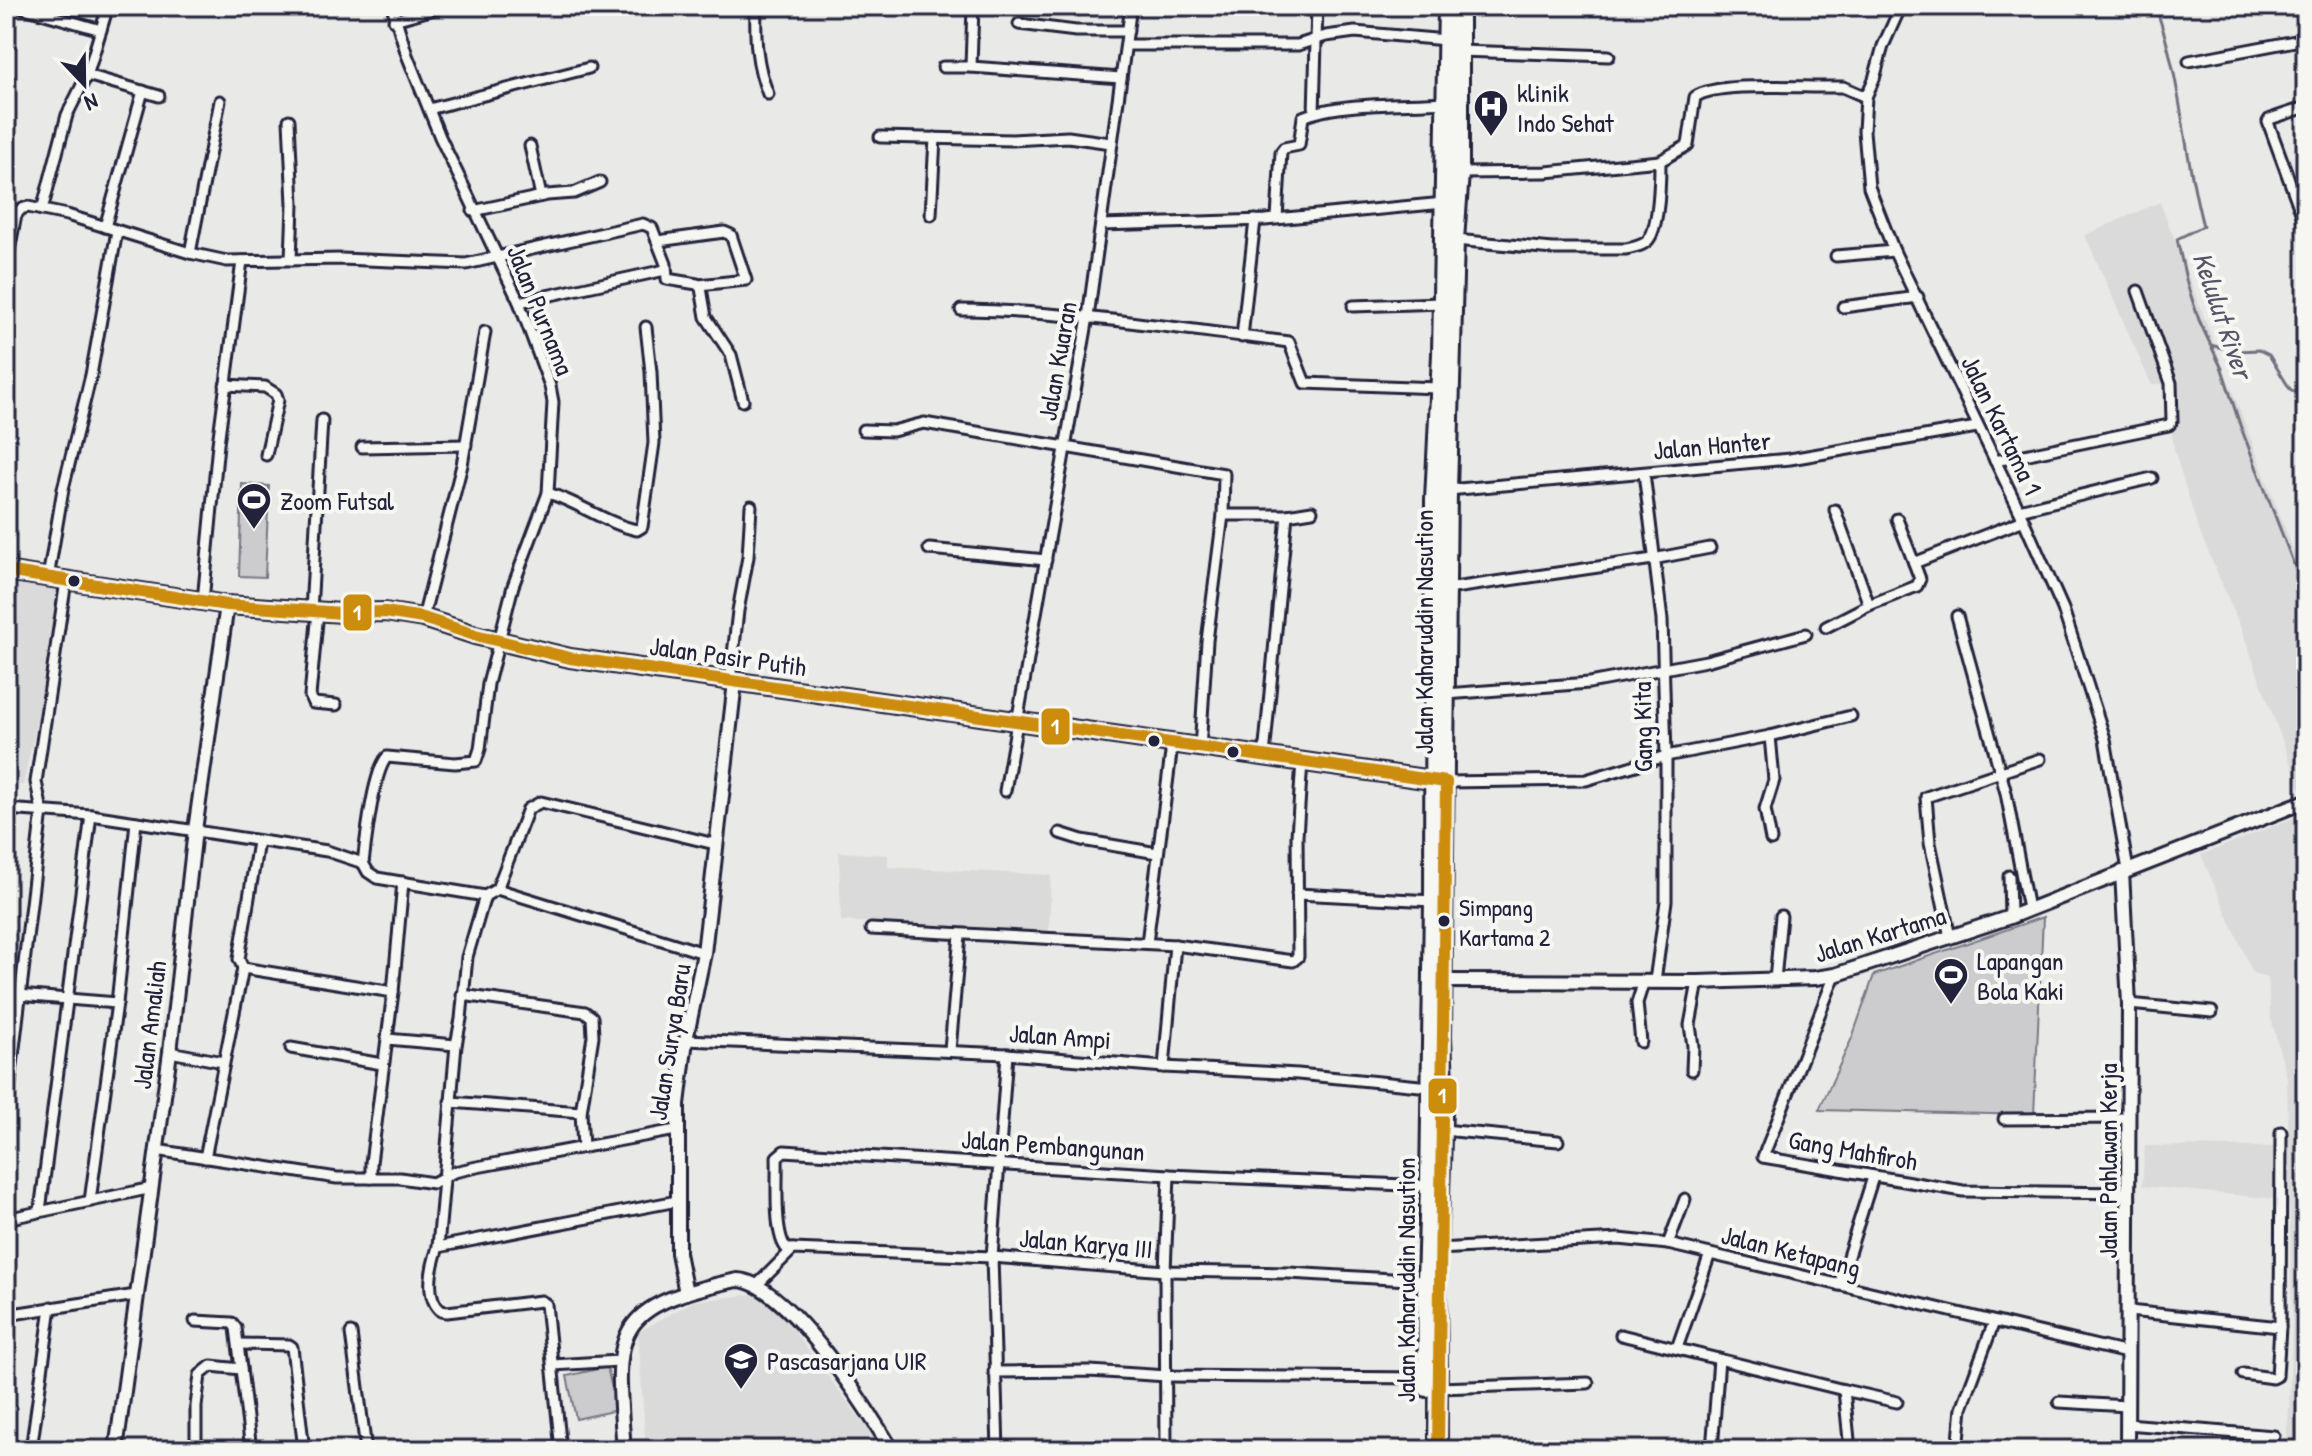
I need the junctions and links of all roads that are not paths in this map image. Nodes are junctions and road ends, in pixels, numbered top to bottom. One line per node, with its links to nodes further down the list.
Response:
1 (17, 6): 14 (street)
2 (108, 6): 14 (street)
3 (392, 6): 12 (street, Jalan Purnama)
4 (445, 6): 12 (street)
5 (756, 6): 29 (street)
6 (973, 6): 24 (street)
7 (1131, 6): 15 (street, Jalan Kuaran)
8 (1317, 6): 16 (street)
9 (1447, 6): 18 (highway, Jalan Kaharuddin Nasution)
10 (1460, 6): 20 (highway, Jalan Kaharuddin Nasution)
11 (1901, 6): 31 (street, Jalan Kartama 1)
12 (394, 20): 35 (street, Jalan Purnama)
13 (1019, 24): 15 (street)
14 (101, 30): 26 (street)
15 (1128, 31): 19 (street, Jalan Kuaran)
16 (1315, 38): 18 (street); 19 (street); 36 (street)
17 (2306, 39): 22 (street)
18 (1446, 40): 33 (highway, Jalan Kaharuddin Nasution)
19 (1127, 45): 27 (street, Jalan Kuaran)
20 (1459, 51): 21 (street); 43 (highway, Jalan Kaharuddin Nasution)
21 (1609, 56)
22 (2189, 61)
23 (943, 67): 24 (street)
24 (971, 67): 27 (street)
25 (589, 68): 35 (street)
26 (87, 75): 28 (street); 47 (street)
27 (1121, 78): 40 (street, Jalan Kuaran)
28 (143, 91): 30 (street); 54 (street)
29 (768, 94)
30 (159, 96)
31 (1866, 97): 42 (street); 59 (street, Jalan Kartama 1)
32 (220, 101): 60 (street)
33 (1444, 102): 36 (street); 43 (highway, Jalan Kaharuddin Nasution)
34 (2306, 107): 53 (street)
35 (429, 109): 48 (street, Jalan Purnama)
36 (1314, 113): 50 (street)
37 (289, 120): 63 (street)
38 (880, 137): 39 (street)
39 (935, 138): 40 (street); 49 (street)
40 (1111, 143): 52 (street, Jalan Kuaran)
41 (530, 146): 45 (street)
42 (1660, 161): 43 (street); 56 (street)
43 (1452, 173): 46 (highway, Jalan Kaharuddin Nasution); 56 (highway, Jalan Kaharuddin Nasution)
44 (600, 182): 45 (street)
45 (541, 196): 48 (street)
46 (1444, 203): 50 (street); 71 (highway, Jalan Kaharuddin Nasution)
47 (42, 210): 54 (street); 58 (street)
48 (473, 211): 62 (street, Jalan Purnama)
49 (931, 215)
50 (1277, 218): 51 (street)
51 (1255, 220): 52 (street); 78 (street)
52 (1101, 225): 75 (street, Jalan Kuaran)
53 (2306, 226)
54 (105, 227): 55 (street)
55 (117, 231): 60 (street); 107 (street)
56 (1455, 240): 92 (highway, Jalan Kaharuddin Nasution)
57 (658, 241): 62 (street); 66 (street); 67 (street)
58 (8, 248): 65 (street)
59 (1894, 251): 61 (street); 69 (street, Jalan Kartama 1)
60 (190, 253): 64 (street)
61 (1836, 256)
62 (497, 258): 63 (street); 70 (street, Jalan Purnama)
63 (291, 260): 64 (street)
64 (242, 261): 79 (street)
65 (6, 266)
66 (665, 270): 67 (street); 70 (street)
67 (699, 285): 81 (street)
68 (2138, 291): 89 (street)
69 (1918, 297): 73 (street); 83 (street, Jalan Kartama 1)
70 (519, 302): 93 (street, Jalan Purnama)
71 (1442, 303): 72 (street); 80 (highway, Jalan Kaharuddin Nasution)
72 (1353, 306)
73 (1843, 307)
74 (961, 310): 75 (street)
75 (1088, 317): 78 (street); 87 (street, Jalan Kuaran)
76 (646, 327): 93 (street)
77 (485, 332): 85 (street)
78 (1242, 337): 80 (street)
79 (225, 385): 88 (street); 110 (street)
80 (1438, 388): 133 (highway, Jalan Kaharuddin Nasution)
81 (743, 401)
82 (322, 420): 113 (street)
83 (1977, 427): 89 (street, Jalan Kartama 1); 90 (street, Jalan Hanter)
84 (863, 430): 87 (street)
85 (466, 445): 86 (street); 115 (street)
86 (362, 447)
87 (1063, 447): 97 (street); 104 (street, Jalan Kuaran)
88 (266, 455)
89 (1995, 461): 99 (street, Jalan Kartama 1)
90 (1644, 473): 92 (street, Jalan Hanter); 103 (street, Gang Kita)
91 (2152, 478): 99 (street)
92 (1448, 490): 109 (highway, Jalan Kaharuddin Nasution)
93 (548, 493): 118 (street, Jalan Purnama)
94 (751, 506): 120 (street)
95 (1835, 510): 112 (street)
96 (1312, 511): 98 (street)
97 (1223, 515): 98 (street); 127 (street)
98 (1287, 515): 128 (street)
99 (2022, 515): 105 (street); 147 (street, Jalan Kartama 1)
100 (1897, 519): 105 (street)
101 (1710, 548): 103 (street)
102 (929, 549): 104 (street)
103 (1653, 559): 109 (street); 119 (street, Gang Kita)
104 (1046, 560): 124 (street, Jalan Kuaran)
105 (1914, 563): 112 (street)
106 (6, 571): 107 (highway, Jalan Pasir Putih)
107 (48, 578): 108 (highway, Jalan Pasir Putih)
108 (66, 581): 110 (highway, Jalan Pasir Putih); 137 (street)
109 (1447, 589): 121 (highway, Jalan Kaharuddin Nasution)
110 (203, 601): 111 (highway, Jalan Pasir Putih)
111 (227, 605): 113 (highway, Jalan Pasir Putih); 140 (street, Jalan Amaliah)
112 (1869, 605): 116 (street)
113 (314, 611): 115 (highway, Jalan Pasir Putih); 122 (street)
114 (1957, 616): 132 (street)
115 (423, 618): 118 (highway, Jalan Pasir Putih)
116 (1826, 627)
117 (1806, 634): 119 (street)
118 (499, 641): 120 (highway, Jalan Pasir Putih); 146 (street, Jalan Purnama)
119 (1663, 669): 121 (street); 129 (street, Gang Kita)
120 (733, 682): 124 (highway, Jalan Pasir Putih); 144 (street, Jalan Surya Baru)
121 (1446, 694): 133 (highway, Jalan Kaharuddin Nasution)
122 (336, 705)
123 (1851, 716): 125 (street)
124 (1016, 721): 126 (highway, Jalan Pasir Putih); 134 (street, Jalan Kuaran)
125 (1770, 736): 129 (street); 142 (street)
126 (1172, 745): 127 (highway, Jalan Pasir Putih); 145 (street)
127 (1200, 749): 128 (highway, Jalan Pasir Putih)
128 (1264, 756): 131 (highway, Jalan Pasir Putih)
129 (1666, 756): 133 (street); 167 (street, Gang Kita)
130 (2040, 759): 132 (street)
131 (1302, 761): 133 (highway, Jalan Pasir Putih); 151 (street)
132 (2001, 773): 154 (street); 159 (street)
133 (1440, 781): 153 (highway, Jalan Kaharuddin Nasution); 166 (highway, Jalan Kaharuddin Nasution)
134 (1005, 791)
135 (2306, 801): 147 (street, Jalan Kartama)
136 (6, 809): 137 (street)
137 (42, 811): 138 (street); 172 (street)
138 (91, 815): 139 (street); 173 (street)
139 (136, 822): 140 (street); 174 (street)
140 (195, 830): 143 (street); 183 (street, Jalan Amaliah)
141 (1060, 833): 145 (street)
142 (1771, 840)
143 (258, 842): 146 (street); 163 (street)
144 (715, 844): 150 (street); 162 (street, Jalan Surya Baru)
145 (1157, 853): 160 (street)
146 (363, 863): 149 (street)
147 (2125, 871): 154 (street, Jalan Kartama); 175 (street, Jalan Pahlawan Kerja)
148 (2009, 876): 156 (street)
149 (403, 882): 152 (street); 169 (street)
150 (497, 889): 152 (street); 162 (street)
151 (1297, 894): 153 (street); 161 (street)
152 (485, 896): 171 (street)
153 (1433, 901): 189 (highway, Jalan Kaharuddin Nasution)
154 (2028, 909): 156 (street, Jalan Kartama)
155 (1781, 916): 165 (street)
156 (2010, 917): 159 (street, Jalan Kartama)
157 (871, 929): 158 (street)
158 (960, 935): 160 (street); 182 (street)
159 (1950, 937): 164 (street, Jalan Kartama)
160 (1147, 943): 161 (street)
161 (1175, 945): 187 (street)
162 (704, 953): 178 (street, Jalan Surya Baru)
163 (243, 968): 169 (street); 185 (street)
164 (1835, 975): 165 (street, Jalan Kartama); 204 (street, Gang Mahfiroh)
165 (1775, 980): 168 (street, Jalan Kartama)
166 (1443, 981): 167 (street, Jalan Kartama); 196 (highway, Jalan Kaharuddin Nasution)
167 (1650, 981): 168 (street, Jalan Kartama); 179 (street, Gang Kita)
168 (1698, 982): 188 (street)
169 (393, 992): 177 (street)
170 (6, 994): 172 (street)
171 (462, 995): 180 (street); 191 (street)
172 (20, 996): 173 (street); 192 (street)
173 (68, 999): 174 (street); 213 (street)
174 (117, 1003): 211 (street)
175 (2129, 1004): 176 (street); 193 (street, Jalan Pahlawan Kerja)
176 (2212, 1012)
177 (387, 1039): 180 (street); 186 (street)
178 (686, 1040): 182 (street, Jalan Ampi); 195 (street, Jalan Surya Baru)
179 (1641, 1042)
180 (456, 1045): 190 (street)
181 (291, 1048): 186 (street)
182 (950, 1050): 184 (street, Jalan Ampi)
183 (170, 1052): 185 (street); 200 (street, Jalan Amaliah)
184 (1007, 1054): 187 (street, Jalan Ampi); 202 (street)
185 (223, 1062): 201 (street)
186 (382, 1064): 205 (street)
187 (1164, 1067): 189 (street, Jalan Ampi)
188 (1692, 1070)
189 (1430, 1087): 207 (highway, Jalan Kaharuddin Nasution)
190 (450, 1102): 191 (street); 206 (street)
191 (581, 1112): 199 (street)
192 (6, 1116)
193 (2129, 1118): 194 (street); 209 (street, Jalan Pahlawan Kerja)
194 (2004, 1119)
195 (676, 1130): 199 (street); 212 (street, Jalan Surya Baru)
196 (1443, 1130): 198 (street); 218 (highway, Jalan Kaharuddin Nasution)
197 (2281, 1132): 232 (street)
198 (1558, 1141)
199 (583, 1147): 206 (street)
200 (156, 1150): 201 (street); 208 (street, Jalan Amaliah)
201 (205, 1158): 205 (street)
202 (1000, 1164): 203 (street, Jalan Pembangunan); 217 (street, Jalan Pembangunan); 220 (street)
203 (1169, 1175): 207 (street, Jalan Pembangunan); 221 (street)
204 (1873, 1177): 209 (street, Gang Mahfiroh); 224 (street)
205 (371, 1178): 206 (street)
206 (444, 1179): 216 (street)
207 (1429, 1186): 222 (highway, Jalan Kaharuddin Nasution)
208 (152, 1188): 211 (street); 226 (street, Jalan Amaliah)
209 (2129, 1193): 228 (street, Jalan Pahlawan Kerja)
210 (1685, 1199): 215 (street)
211 (90, 1201): 213 (street)
212 (677, 1201): 216 (street); 225 (street, Jalan Surya Baru)
213 (40, 1211): 214 (street)
214 (6, 1219)
215 (1668, 1244): 218 (street, Jalan Ketapang); 219 (street, Jalan Ketapang)
216 (438, 1247): 241 (street)
217 (793, 1249): 220 (street, Jalan Karya III); 223 (street)
218 (1438, 1249): 236 (highway, Jalan Kaharuddin Nasution)
219 (1710, 1254): 224 (street, Jalan Ketapang); 237 (street)
220 (992, 1257): 221 (street, Jalan Karya III); 243 (street)
221 (1165, 1271): 222 (street, Jalan Karya III); 245 (street)
222 (1426, 1281): 236 (highway, Jalan Kaharuddin Nasution)
223 (757, 1285): 225 (street); 262 (street)
224 (1839, 1285): 231 (street, Jalan Ketapang)
225 (686, 1293): 240 (street)
226 (136, 1295): 227 (street); 255 (street, Jalan Amaliah)
227 (51, 1307): 229 (street); 254 (street)
228 (2129, 1311): 232 (street); 238 (street, Jalan Pahlawan Kerja)
229 (6, 1315)
230 (195, 1321): 235 (street)
231 (1994, 1322): 238 (street, Jalan Ketapang); 269 (street)
232 (2280, 1327): 244 (street)
233 (351, 1333): 259 (street)
234 (1621, 1335): 237 (street)
235 (239, 1344): 242 (street); 258 (street)
236 (1433, 1346): 246 (highway, Jalan Kaharuddin Nasution)
237 (1677, 1348): 239 (street)
238 (2127, 1353): 251 (street, Jalan Pahlawan Kerja)
239 (1719, 1359): 248 (street); 267 (street)
240 (619, 1361): 241 (street); 261 (street)
241 (553, 1365): 260 (street)
242 (241, 1369): 256 (street); 257 (street)
243 (994, 1372): 245 (street); 263 (street)
244 (2243, 1374)
245 (1167, 1376): 246 (street); 264 (street)
246 (1433, 1383): 247 (street); 265 (highway, Jalan Kaharuddin Nasution); 266 (highway, Jalan Kaharuddin Nasution)
247 (1588, 1383)
248 (1844, 1390): 249 (street); 268 (street)
249 (1897, 1402)
250 (2059, 1402): 251 (street)
251 (2127, 1406): 252 (street, Jalan Pahlawan Kerja)
252 (2127, 1424): 253 (street); 270 (street, Jalan Pahlawan Kerja)
253 (2274, 1436)
254 (31, 1450)
255 (116, 1450)
256 (196, 1450)
257 (251, 1450)
258 (304, 1450)
259 (366, 1450)
260 (561, 1450)
261 (624, 1450)
262 (892, 1450)
263 (998, 1450)
264 (1166, 1450)
265 (1428, 1450)
266 (1438, 1450)
267 (1712, 1450)
268 (1850, 1450)
269 (1958, 1450)
270 (2127, 1450)

